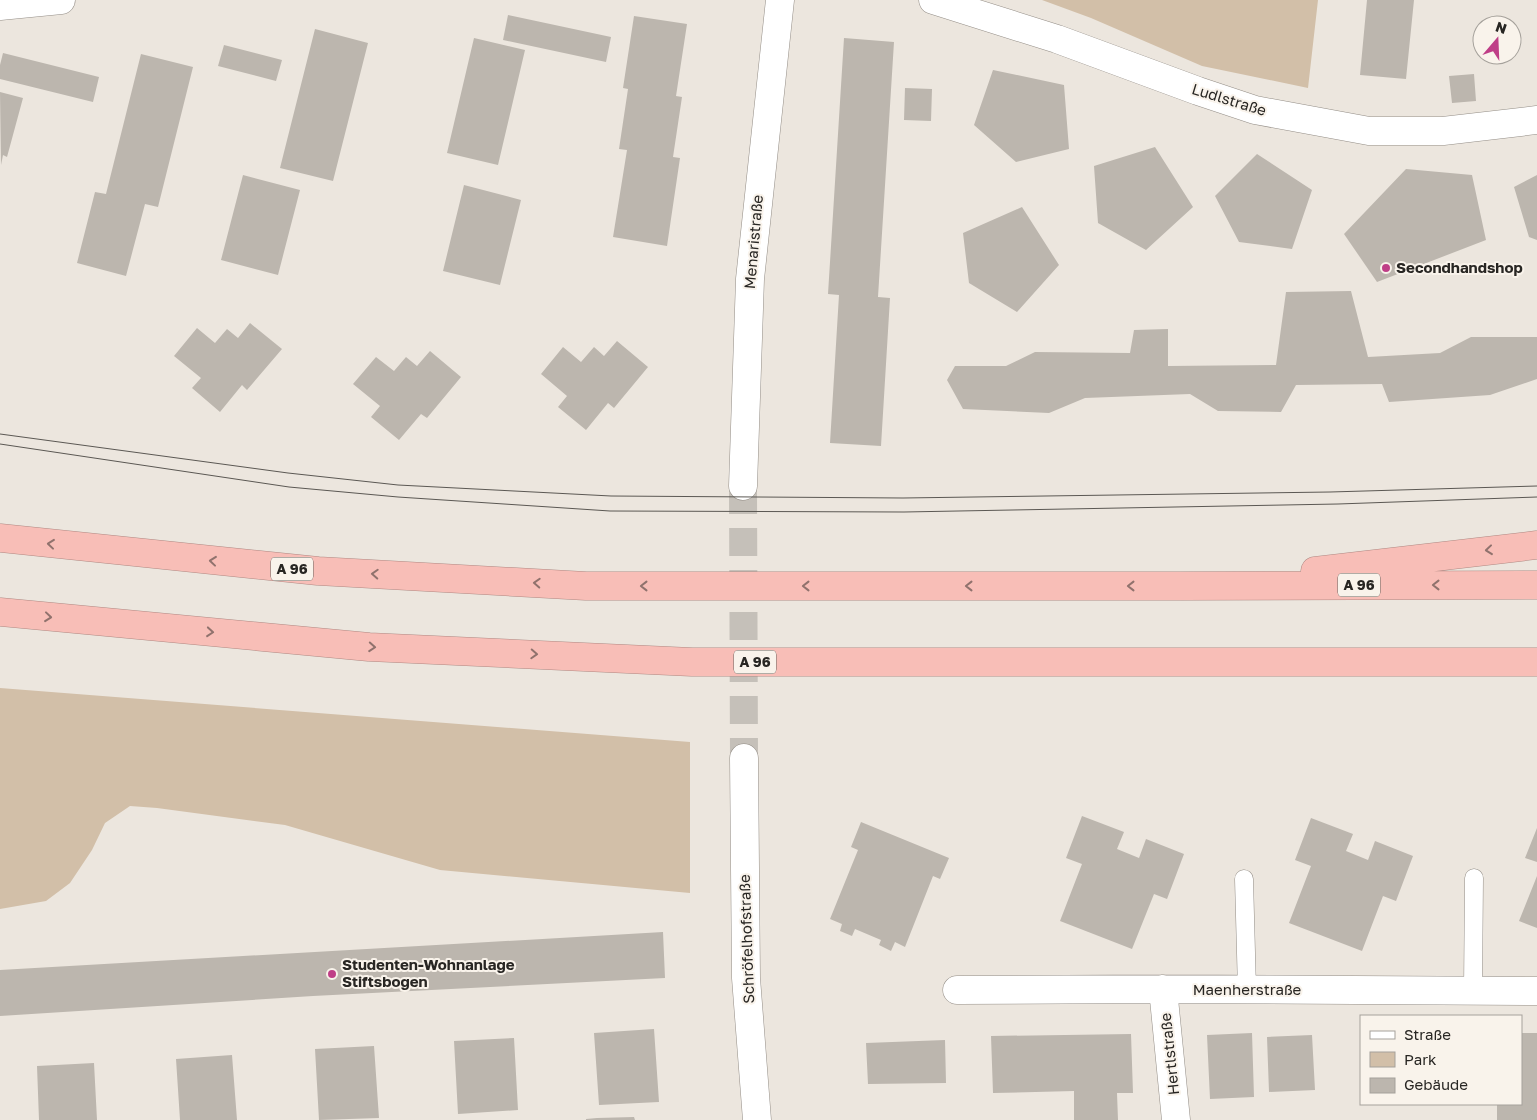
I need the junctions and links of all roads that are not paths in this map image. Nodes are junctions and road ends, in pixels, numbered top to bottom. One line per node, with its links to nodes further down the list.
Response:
1 (61, 0): 4 (street)
2 (780, 0): 6 (street, Menaristraße)
3 (933, 0): 5 (street, Ludlstraße)
4 (0, 6)
5 (1537, 120)
6 (744, 486)
7 (0, 538): 10 (highway, A 96, one-way to 7)
8 (1537, 545): 10 (highway, one-way to 10)
9 (1537, 584): 10 (highway, A 96, one-way to 10)
10 (1180, 586)
11 (0, 612): 12 (highway, A 96, one-way to 12)
12 (1537, 662)
13 (744, 758): 21 (street, Schröfelhofstraße)
14 (1474, 878): 19 (lane)
15 (1244, 879): 18 (lane)
16 (1163, 989): 17 (street, Maenherstraße); 18 (street, Maenherstraße); 22 (street, Hertlstraße)
17 (957, 990)
18 (1247, 990): 19 (street, Maenherstraße)
19 (1473, 990): 20 (street, Maenherstraße)
20 (1537, 992)
21 (757, 1120)
22 (1176, 1120)

